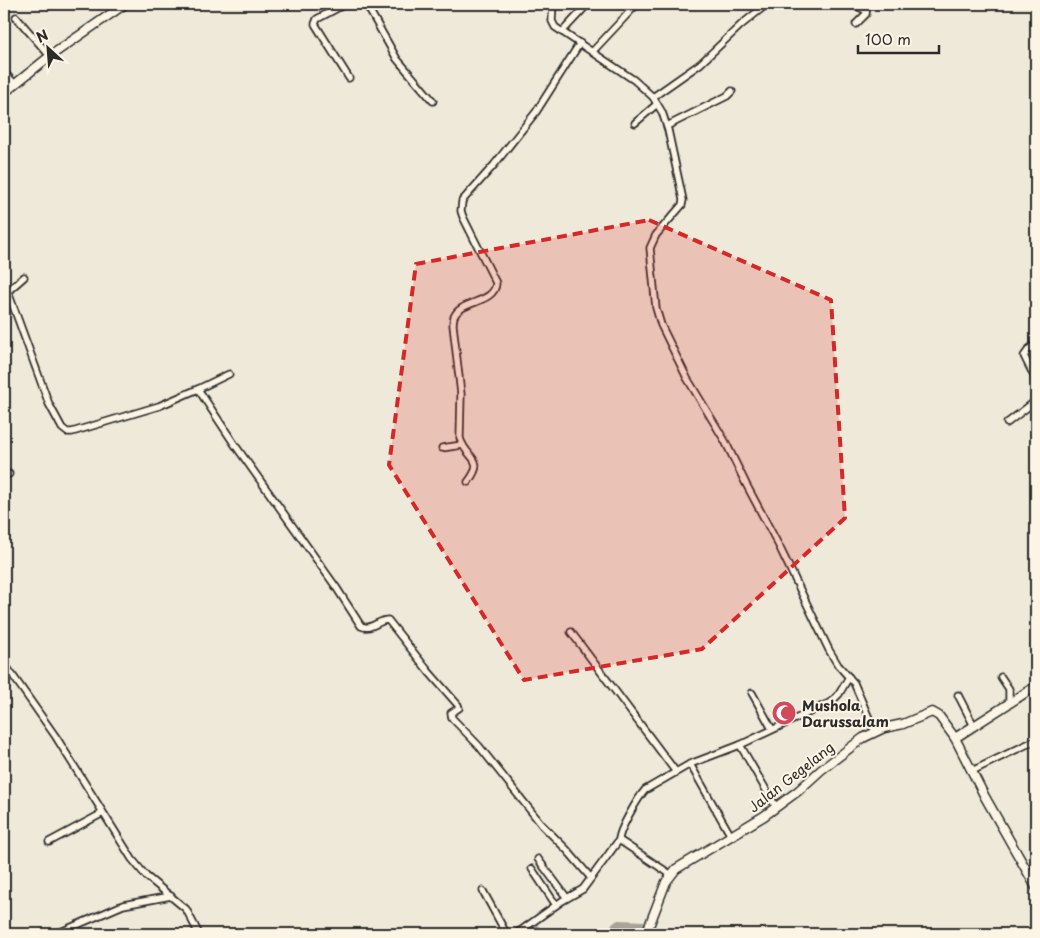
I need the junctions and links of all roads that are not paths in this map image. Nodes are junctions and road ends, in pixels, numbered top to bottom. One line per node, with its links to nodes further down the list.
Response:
1 (125, 4): 15 (street)
2 (345, 4): 17 (street)
3 (366, 4): 22 (street)
4 (553, 4): 12 (street)
5 (588, 4): 12 (street)
6 (637, 4): 14 (street)
7 (768, 4): 21 (street)
8 (852, 4): 9 (street)
9 (866, 7): 11 (street)
10 (16, 18): 15 (street)
11 (856, 24)
12 (562, 32): 13 (street)
13 (580, 43): 14 (street); 35 (street)
14 (592, 51): 21 (street)
15 (50, 56): 18 (street)
16 (4, 72): 18 (street)
17 (349, 78)
18 (15, 84): 20 (street)
19 (732, 91): 25 (street)
20 (4, 93)
21 (653, 98): 23 (street)
22 (433, 101)
23 (657, 104): 24 (street); 25 (street)
24 (635, 123)
25 (667, 126): 40 (street)
26 (24, 277): 28 (street)
27 (4, 280): 28 (street)
28 (8, 291): 32 (street)
29 (1036, 344): 31 (street)
30 (229, 374): 32 (street)
31 (1036, 386)
32 (198, 389): 63 (street)
33 (1036, 396): 34 (street)
34 (1007, 423)
35 (462, 445): 36 (street); 37 (street)
36 (442, 448)
37 (468, 482)
38 (571, 632): 54 (street)
39 (4, 663): 56 (street)
40 (849, 677): 47 (street); 48 (street)
41 (1001, 677): 45 (street)
42 (1036, 686): 45 (street)
43 (752, 693): 47 (street)
44 (958, 695): 46 (street)
45 (1009, 703): 46 (street)
46 (974, 726): 49 (street)
47 (772, 729): 51 (street)
48 (876, 732): 49 (street, Jalan Gegelang); 55 (street, Jalan Gegelang)
49 (955, 738): 53 (street)
50 (1036, 740): 53 (street)
51 (740, 745): 52 (street); 55 (street)
52 (690, 764): 54 (street); 57 (street)
53 (972, 771): 64 (street)
54 (676, 772): 58 (street)
55 (776, 807): 57 (street, Jalan Gegelang)
56 (103, 813): 59 (street); 66 (street)
57 (731, 836): 62 (street, Jalan Gegelang)
58 (619, 840): 62 (street); 63 (street)
59 (49, 842)
60 (538, 859): 67 (street)
61 (532, 869): 68 (street)
62 (670, 874): 73 (street)
63 (591, 878): 67 (street)
64 (1036, 885)
65 (483, 891): 71 (street)
66 (171, 896): 69 (street); 70 (street)
67 (567, 898): 68 (street)
68 (556, 905): 72 (street)
69 (56, 934)
70 (199, 934)
71 (509, 934)
72 (516, 934)
73 (646, 934)

